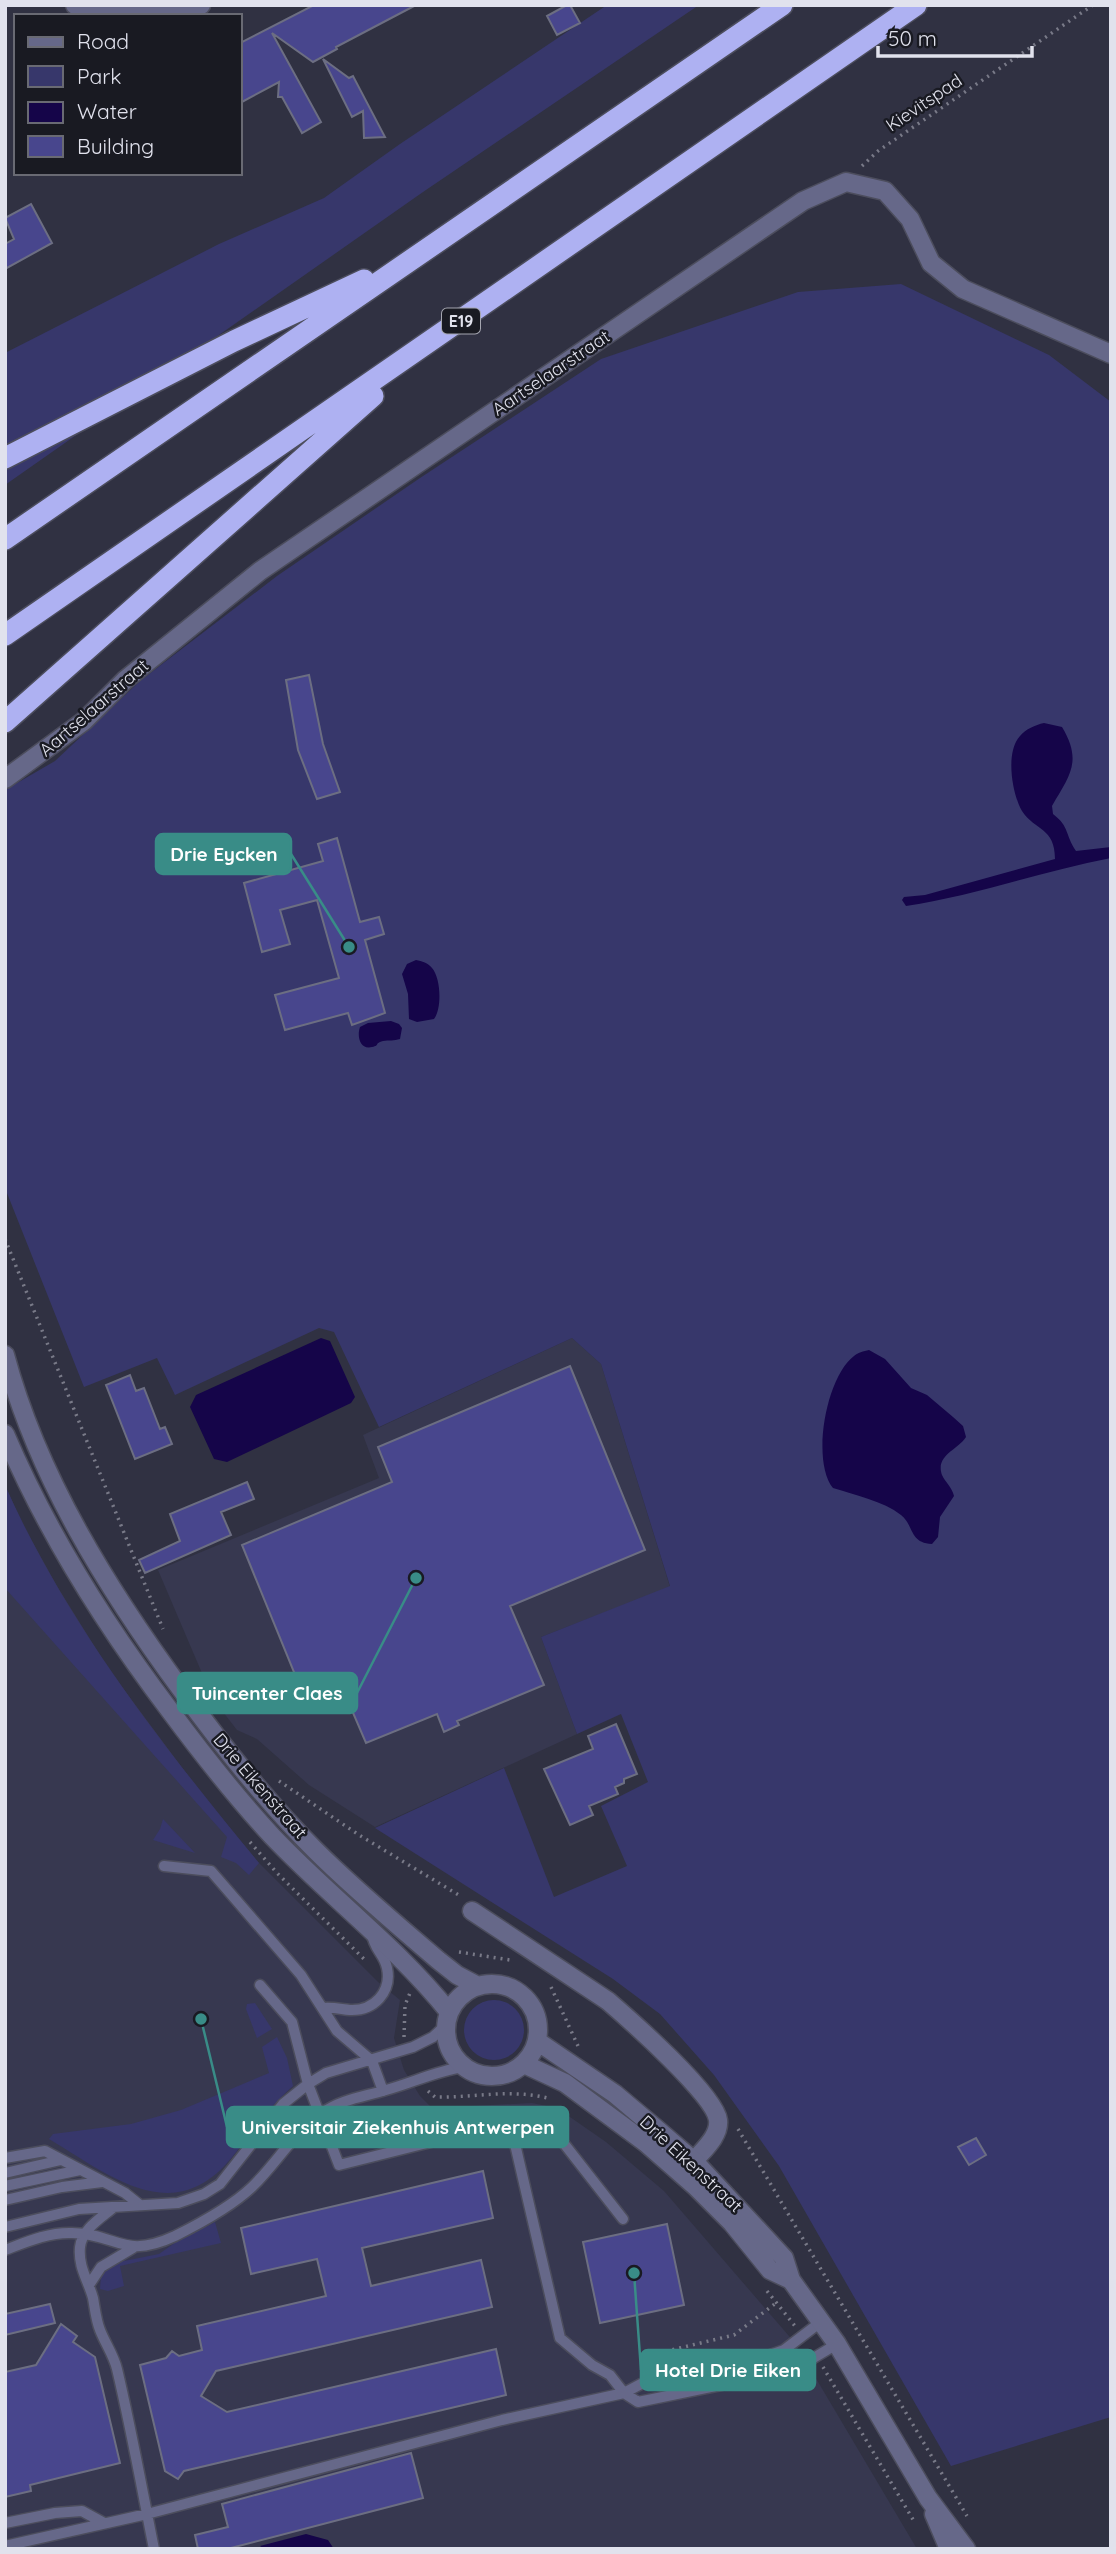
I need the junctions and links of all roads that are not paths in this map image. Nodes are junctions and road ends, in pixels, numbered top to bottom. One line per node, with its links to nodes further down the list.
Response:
1 (75, 5): 4 (street)
2 (782, 5): 5 (highway)
3 (916, 5): 6 (highway, E19)
4 (193, 7)
5 (419, 254): 8 (highway); 9 (highway)
6 (443, 333): 10 (highway, E19); 11 (highway)
7 (1111, 354): 12 (street, Aartselaarstraat)
8 (5, 458)
9 (5, 539)
10 (5, 635)
11 (5, 722)
12 (5, 779)
13 (5, 1355): 15 (street, Drie Eikenstraat)
14 (5, 1434): 16 (street, Drie Eikenstraat)
15 (152, 1650): 16 (street); 21 (street, Drie Eikenstraat)
16 (141, 1672): 19 (street, Drie Eikenstraat)
17 (164, 1866): 22 (lane)
18 (472, 1911): 34 (street)
19 (372, 1933): 22 (lane); 23 (street, Drie Eikenstraat)
20 (260, 1985): 28 (lane)
21 (476, 1985): 23 (street); 24 (street)
22 (323, 2008): 25 (lane)
23 (447, 2018): 25 (lane); 27 (street)
24 (537, 2041): 26 (street); 34 (street, Drie Eikenstraat)
25 (372, 2061): 28 (lane); 29 (lane)
26 (524, 2064): 27 (street); 47 (street, Drie Eikenstraat)
27 (463, 2067): 29 (lane)
28 (308, 2084): 30 (lane); 40 (lane)
29 (383, 2091): 30 (lane)
30 (320, 2114): 31 (lane); 45 (lane)
31 (514, 2129): 42 (lane); 51 (lane)
32 (5, 2158): 33 (lane)
33 (61, 2160): 35 (lane); 36 (lane)
34 (694, 2161): 47 (street, Drie Eikenstraat)
35 (81, 2170): 37 (lane); 38 (lane)
36 (5, 2173)
37 (102, 2182): 39 (lane); 40 (lane)
38 (5, 2186)
39 (5, 2200)
40 (140, 2205): 41 (lane)
41 (114, 2207): 43 (lane); 44 (lane)
42 (623, 2219)
43 (5, 2227)
44 (85, 2235): 45 (lane); 46 (lane); 48 (lane)
45 (134, 2248): 48 (lane)
46 (5, 2250)
47 (792, 2280): 49 (street, Drie Eikenstraat)
48 (89, 2285): 53 (lane)
49 (822, 2321): 50 (street, Drie Eikenstraat); 51 (lane)
50 (837, 2344): 51 (lane); 52 (street, Drie Eikenstraat)
51 (624, 2393): 53 (lane)
52 (928, 2498): 58 (street, Drie Eikenstraat); 59 (street, Drie Eikenstraat)
53 (147, 2514): 54 (lane); 57 (lane)
54 (104, 2523): 55 (lane); 56 (lane)
55 (5, 2524)
56 (5, 2546)
57 (154, 2549)
58 (949, 2549)
59 (967, 2549)

